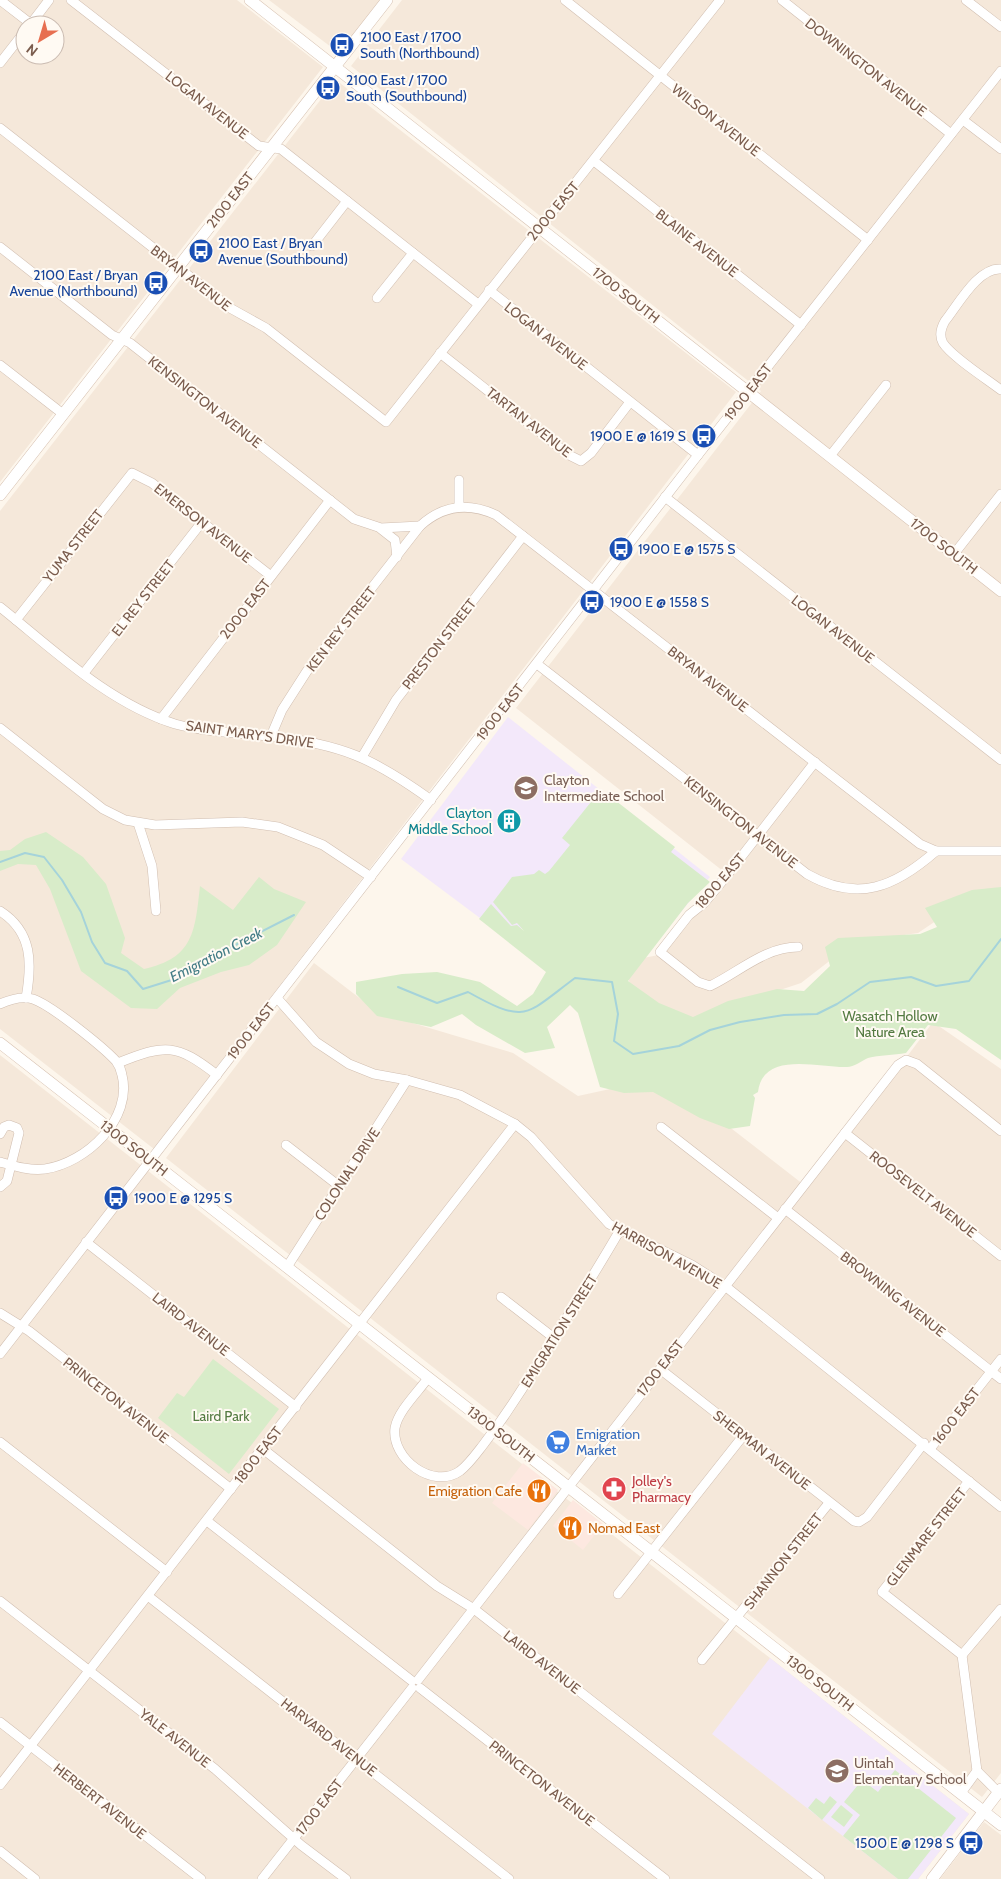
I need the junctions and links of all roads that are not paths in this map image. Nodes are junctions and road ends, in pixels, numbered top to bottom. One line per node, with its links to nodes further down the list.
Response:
1 (0, 0): 10 (street)
2 (49, 0): 11 (street)
3 (71, 0): 21 (street, LOGAN AVENUE)
4 (250, 0): 15 (street, 1700 SOUTH)
5 (387, 0): 15 (street, 2100 EAST)
6 (566, 0): 17 (street, WILSON AVENUE)
7 (720, 0): 17 (street, 2000 EAST)
8 (782, 0): 20 (street, DOWNINGTON AVENUE)
9 (966, 0): 12 (street)
10 (16, 15)
11 (37, 15)
12 (1001, 27)
13 (15, 44): 14 (street)
14 (0, 64)
15 (335, 67): 21 (street, 2100 EAST); 25 (street, 1700 SOUTH)
16 (1001, 71): 18 (street, 1900 EAST)
17 (661, 76): 23 (street, 2000 EAST); 26 (street, WILSON AVENUE)
18 (963, 120): 20 (street, 1900 EAST); 22 (street)
19 (0, 128): 30 (street, BRYAN AVENUE)
20 (951, 134): 26 (street, 1900 EAST)
21 (270, 148): 24 (street, LOGAN AVENUE); 30 (street, 2100 EAST)
22 (1001, 149)
23 (594, 161): 25 (street, 2000 EAST); 35 (street, BLAINE AVENUE)
24 (347, 201): 27 (street); 29 (street, LOGAN AVENUE)
25 (539, 227): 32 (street, 2000 EAST); 41 (street, 1700 SOUTH)
26 (868, 240): 35 (street, 1900 EAST)
27 (312, 246)
28 (0, 247): 36 (street, KENSINGTON AVENUE)
29 (413, 253): 33 (street); 34 (street, LOGAN AVENUE)
30 (177, 267): 36 (street, 2100 EAST); 44 (street, BRYAN AVENUE)
31 (1000, 269): 40 (street)
32 (489, 290): 34 (street, 2000 EAST); 42 (street, LOGAN AVENUE)
33 (377, 298)
34 (478, 304): 37 (street, 2000 EAST)
35 (801, 325): 41 (street, 1900 EAST)
36 (122, 339): 43 (street, 2100 EAST); 52 (street, KENSINGTON AVENUE)
37 (440, 353): 42 (street, TARTAN AVENUE); 44 (street, 2000 EAST)
38 (0, 365): 43 (street)
39 (886, 385): 46 (street)
40 (1001, 390)
41 (748, 392): 45 (street, 1900 EAST); 46 (street, 1700 SOUTH)
42 (630, 402): 45 (street, LOGAN AVENUE)
43 (63, 414): 49 (street, 2100 EAST)
44 (386, 422)
45 (698, 455): 51 (street, 1900 EAST)
46 (830, 456): 58 (street, 1700 SOUTH)
47 (132, 473): 54 (street, EMERSON AVENUE); 64 (street, YUMA STREET)
48 (459, 480): 53 (street)
49 (1, 490)
50 (1001, 494): 58 (street)
51 (666, 497): 61 (street, 1900 EAST); 71 (street, LOGAN AVENUE)
52 (330, 500): 56 (street, KENSINGTON AVENUE); 60 (street, 2000 EAST)
53 (459, 506): 55 (street, BRYAN AVENUE); 57 (street, BRYAN AVENUE)
54 (202, 522): 60 (street, EMERSON AVENUE); 66 (street, EL REY STREET)
55 (420, 526): 56 (street, KENSINGTON AVENUE); 59 (street, KEN REY STREET)
56 (381, 528): 59 (street)
57 (523, 536): 61 (street, BRYAN AVENUE); 70 (street, PRESTON STREET)
58 (954, 554): 62 (street, 1700 SOUTH)
59 (397, 557): 69 (street, KEN REY STREET)
60 (271, 576): 67 (street, 2000 EAST)
61 (593, 590): 65 (street, 1900 EAST); 72 (street, BRYAN AVENUE)
62 (1001, 591)
63 (0, 608): 64 (street, SAINT MARY'S DRIVE)
64 (16, 620): 66 (street, SAINT MARY'S DRIVE)
65 (537, 664): 73 (street, 1900 EAST); 75 (street, KENSINGTON AVENUE)
66 (84, 673): 67 (street, SAINT MARY'S DRIVE)
67 (161, 719): 69 (street, SAINT MARY'S DRIVE)
68 (0, 728): 74 (street)
69 (270, 736): 70 (street, SAINT MARY'S DRIVE)
70 (362, 757): 73 (street, SAINT MARY'S DRIVE)
71 (1001, 760)
72 (815, 762): 75 (street, 1800 EAST); 76 (street, BRYAN AVENUE)
73 (431, 800): 78 (street, 1900 EAST)
74 (138, 823): 78 (street); 79 (street)
75 (758, 835): 76 (street, KENSINGTON AVENUE); 81 (street, 1800 EAST)
76 (936, 851): 77 (street, BRYAN AVENUE)
77 (1001, 851)
78 (371, 878): 83 (street, 1900 EAST)
79 (156, 911)
80 (0, 912): 82 (street)
81 (798, 947)
82 (26, 998): 84 (street); 86 (street)
83 (277, 998): 87 (street, 1900 EAST); 88 (street, HARRISON AVENUE)
84 (0, 1004)
85 (0, 1043): 91 (street, 1300 SOUTH)
86 (118, 1064): 87 (street); 91 (street)
87 (217, 1075): 96 (street, 1900 EAST)
88 (407, 1080): 89 (street, HARRISON AVENUE); 100 (street, COLONIAL DRIVE)
89 (515, 1124): 103 (street, HARRISON AVENUE); 110 (street, 1800 EAST)
90 (661, 1127): 102 (street)
91 (108, 1128): 96 (street, 1300 SOUTH); 98 (street)
92 (1001, 1131): 93 (street, 1700 EAST)
93 (845, 1133): 101 (street, 1700 EAST); 105 (street, ROOSEVELT AVENUE)
94 (0, 1134): 98 (street)
95 (286, 1145): 100 (street)
96 (150, 1161): 104 (street, 1900 EAST); 106 (street, 1300 SOUTH)
97 (0, 1162): 98 (street)
98 (12, 1165): 99 (street)
99 (0, 1186)
100 (339, 1186): 106 (street, COLONIAL DRIVE)
101 (785, 1209): 102 (street, 1700 EAST); 116 (street, BROWNING AVENUE)
102 (778, 1218): 107 (street, 1700 EAST)
103 (620, 1230): 107 (street, HARRISON AVENUE); 112 (street, EMIGRATION STREET)
104 (86, 1242): 111 (street, 1900 EAST); 119 (street, LAIRD AVENUE)
105 (1001, 1256)
106 (287, 1267): 110 (street, 1300 SOUTH)
107 (725, 1286): 115 (street, 1700 EAST); 123 (street, HARRISON AVENUE)
108 (501, 1297): 112 (street)
109 (0, 1313): 111 (street, PRINCETON AVENUE)
110 (359, 1324): 117 (street, 1300 SOUTH); 119 (street, 1800 EAST)
111 (21, 1327): 113 (street, 1900 EAST); 127 (street, PRINCETON AVENUE)
112 (554, 1338): 120 (street, EMIGRATION STREET)
113 (0, 1354)
114 (1001, 1359): 116 (street, 1600 EAST)
115 (660, 1369): 121 (street, SHERMAN AVENUE); 126 (street, 1700 EAST)
116 (991, 1371): 118 (street, BROWNING AVENUE); 123 (street, 1600 EAST)
117 (428, 1378): 120 (street, 1300 SOUTH); 120 (street)
118 (1001, 1379)
119 (296, 1406): 124 (street, 1800 EAST)
120 (495, 1430): 126 (street, 1300 SOUTH)
121 (743, 1436): 128 (street, SHERMAN AVENUE); 132 (street)
122 (0, 1442): 133 (street)
123 (927, 1446): 125 (street, HARRISON AVENUE); 130 (street, 1600 EAST)
124 (263, 1450): 127 (street, 1800 EAST); 137 (street, LAIRD AVENUE)
125 (969, 1481): 129 (street, HARRISON AVENUE); 140 (street, GLENMARE STREET)
126 (568, 1487): 132 (street, 1300 SOUTH); 137 (street, 1700 EAST)
127 (231, 1489): 131 (street, 1800 EAST)
128 (829, 1503): 130 (street, SHERMAN AVENUE); 139 (street, SHANNON STREET)
129 (1001, 1507)
130 (867, 1517)
131 (207, 1521): 133 (street, 1800 EAST); 143 (street, PRINCETON AVENUE)
132 (651, 1552): 134 (street); 139 (street, 1300 SOUTH)
133 (167, 1572): 135 (street, 1800 EAST)
134 (618, 1594)
135 (148, 1596): 142 (street, 1800 EAST); 146 (street, HARVARD AVENUE)
136 (0, 1601): 142 (street, YALE AVENUE)
137 (474, 1609): 143 (street, 1700 EAST); 161 (street, LAIRD AVENUE)
138 (1001, 1609): 140 (street)
139 (736, 1618): 141 (street, SHANNON STREET); 150 (street, 1300 SOUTH)
140 (962, 1655): 147 (street)
141 (702, 1660)
142 (89, 1671): 145 (street, 1800 EAST); 153 (street, YALE AVENUE)
143 (416, 1684): 146 (street, 1700 EAST); 160 (street, PRINCETON AVENUE)
144 (0, 1722): 145 (street, HERBERT AVENUE)
145 (30, 1746): 148 (street, 1800 EAST); 156 (street, HERBERT AVENUE)
146 (356, 1759): 153 (street, 1700 EAST); 159 (street, HARVARD AVENUE)
147 (977, 1771): 149 (street); 150 (street)
148 (0, 1785)
149 (999, 1790): 151 (street)
150 (960, 1793): 151 (street, 1300 SOUTH)
151 (984, 1812): 152 (street, 1300 SOUTH); 162 (street)
152 (1001, 1825)
153 (294, 1839): 157 (street, 1700 EAST); 158 (street, YALE AVENUE)
154 (0, 1852): 155 (street)
155 (35, 1879)
156 (201, 1879)
157 (262, 1879)
158 (346, 1879)
159 (509, 1879)
160 (665, 1879)
161 (820, 1879)
162 (932, 1879)

